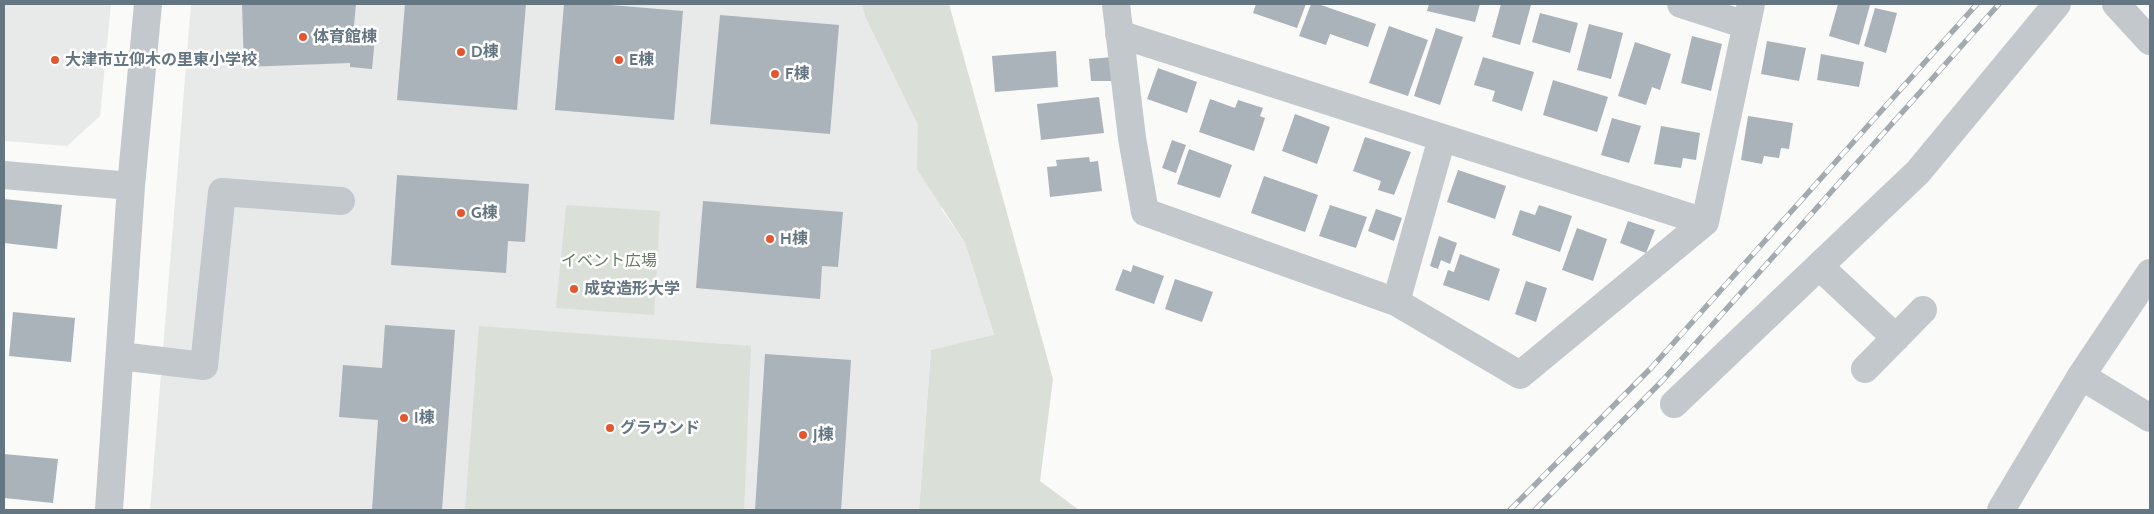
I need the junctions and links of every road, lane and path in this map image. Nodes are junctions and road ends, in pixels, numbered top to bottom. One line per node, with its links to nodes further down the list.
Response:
1 (148, 4): 11 (street)
2 (1116, 4): 7 (street)
3 (1681, 4): 6 (street)
4 (2057, 4): 14 (street)
5 (2116, 4): 8 (street)
6 (1748, 14): 13 (street)
7 (1119, 34): 9 (street); 16 (street)
8 (2150, 41)
9 (1442, 138): 13 (street); 16 (street)
10 (4, 175): 11 (street)
11 (131, 186): 19 (street)
12 (341, 202): 19 (street)
13 (1705, 222): 16 (street)
14 (1819, 266): 18 (street); 22 (street)
15 (2150, 273): 21 (street)
16 (1396, 302)
17 (1923, 310): 18 (street)
18 (1896, 338): 20 (street)
19 (120, 356): 24 (street)
20 (1865, 369)
21 (2081, 376): 23 (street); 25 (street)
22 (1674, 404)
23 (2150, 418)
24 (109, 510)
25 (2001, 510)

